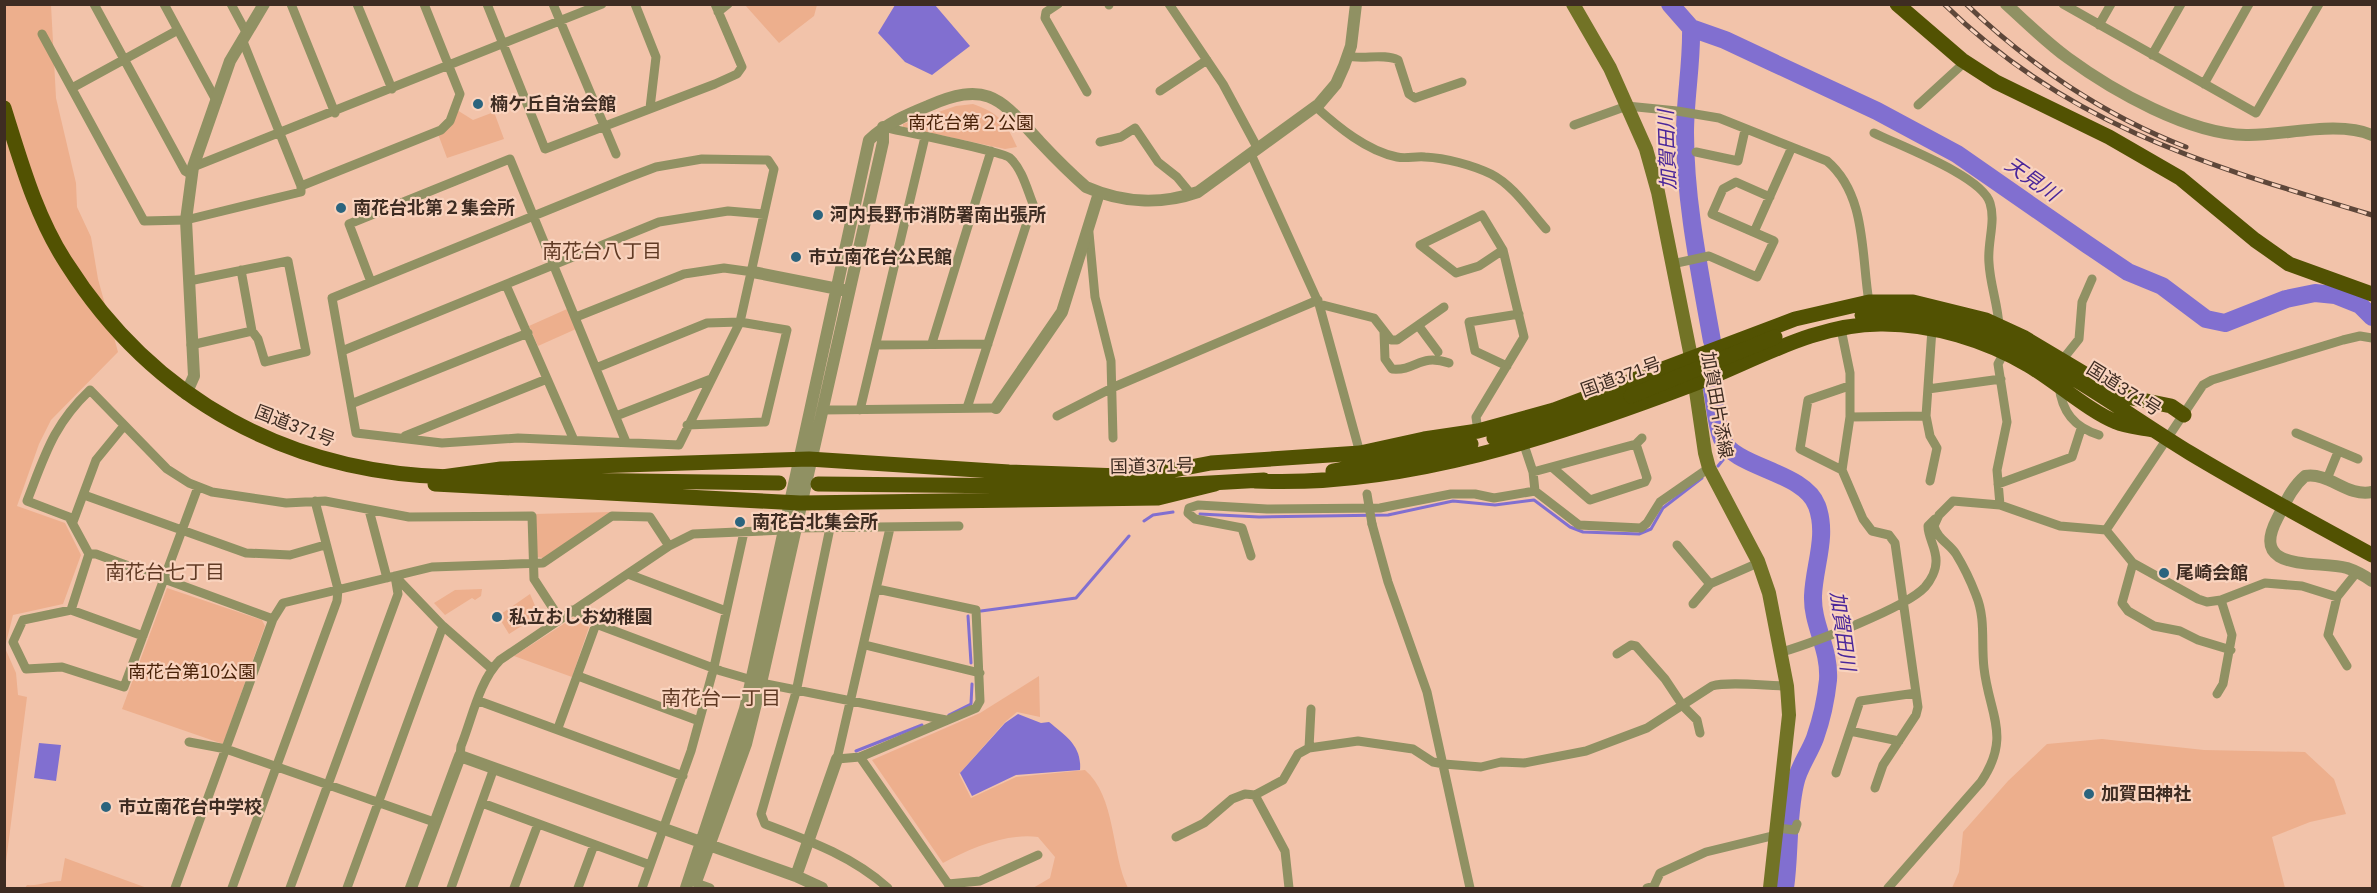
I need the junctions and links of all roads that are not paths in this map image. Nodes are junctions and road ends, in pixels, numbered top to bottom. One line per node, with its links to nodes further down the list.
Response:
1 (94, 4): 33 (street)
2 (164, 4): 27 (street)
3 (231, 4): 29 (street)
4 (264, 4): 29 (street)
5 (291, 4): 49 (street)
6 (357, 4): 40 (street)
7 (424, 4): 36 (street)
8 (487, 4): 30 (street)
9 (553, 4): 25 (street)
10 (602, 4): 25 (street)
11 (635, 4): 48 (street)
12 (728, 4): 24 (street)
13 (1058, 4): 42 (street)
14 (1169, 4): 34 (street)
15 (1356, 4): 32 (street)
16 (1574, 4): 45 (main road, 加賀田片添線)
17 (1897, 4): 35 (highway)
18 (2006, 4): 56 (street)
19 (2063, 4): 26 (street)
20 (2111, 4): 26 (street)
21 (2181, 4): 31 (street)
22 (2249, 4): 38 (street)
23 (2319, 4): 38 (street)
24 (716, 8): 48 (street)
25 (560, 21): 30 (street); 51 (street)
26 (2099, 25): 31 (street)
27 (178, 30): 33 (street); 43 (street)
28 (42, 34): 39 (street)
29 (244, 35): 43 (street); 55 (street)
30 (504, 44): 36 (street); 51 (street)
31 (2152, 55): 38 (street)
32 (1347, 56): 37 (street); 46 (street)
33 (125, 59): 39 (street); 64 (street)
34 (1207, 60): 41 (street); 61 (street)
35 (1965, 62): 44 (street); 85 (highway)
36 (449, 67): 40 (street); 65 (street)
37 (1462, 82)
38 (2204, 84)
39 (72, 88): 71 (street)
40 (392, 89): 49 (street)
41 (1161, 91)
42 (1088, 92)
43 (217, 102): 64 (street)
44 (1918, 105)
45 (1627, 106): 50 (street); 53 (street); 76 (main road, 加賀田片添線)
46 (1316, 107): 61 (street); 72 (street)
47 (4, 108): 120 (highway, 国道371号)
48 (651, 108): 51 (street)
49 (335, 112): 55 (street)
50 (1574, 125)
51 (606, 127): 63 (street)
52 (883, 127): 57 (street); 66 (street); 84 (street)
53 (1745, 130): 59 (street); 62 (street)
54 (1874, 133): 93 (street)
55 (279, 134): 64 (street); 65 (street)
56 (2373, 135)
57 (925, 137): 60 (street); 103 (street)
58 (1100, 142): 67 (street)
59 (1792, 147): 68 (street); 87 (street)
60 (991, 151): 100 (street); 101 (street)
61 (1255, 152): 67 (street); 86 (street)
62 (1696, 152)
63 (616, 154)
64 (193, 171): 71 (street)
65 (301, 186): 71 (street)
66 (1100, 193): 67 (street); 73 (street)
67 (1191, 194)
68 (1770, 197): 74 (street); 74 (street)
69 (764, 214): 70 (street); 77 (street); 79 (street)
70 (533, 216): 77 (street); 82 (street); 82 (street)
71 (186, 220): 81 (street)
72 (1546, 229)
73 (1089, 230): 118 (street); 123 (street)
74 (1754, 232): 76 (street)
75 (1503, 250): 75 (street); 89 (street)
76 (1676, 263): 107 (main road, 加賀田片添線)
77 (553, 265): 83 (street); 90 (street)
78 (241, 270): 81 (street); 96 (street); 96 (street)
79 (753, 272): 84 (street); 90 (street); 91 (street)
80 (2092, 279): 108 (street)
81 (189, 281): 102 (street)
82 (371, 282): 104 (street)
83 (506, 285): 98 (street); 104 (street)
84 (843, 290): 124 (street); 148 (street)
85 (2373, 294)
86 (1319, 302): 97 (street); 118 (street); 145 (street)
87 (1869, 302): 93 (highway); 107 (highway)
88 (1444, 307): 92 (street)
89 (1519, 314): 110 (street); 110 (street)
90 (576, 317): 111 (street)
91 (740, 322): 111 (street); 113 (street); 131 (street)
92 (1418, 325): 97 (street); 105 (street)
93 (2000, 326): 108 (highway)
94 (1841, 329): 95 (highway); 115 (highway); 116 (street)
95 (1932, 329): 106 (highway); 119 (street)
96 (252, 331): 102 (street)
97 (1384, 332): 109 (street)
98 (528, 333): 112 (street); 121 (street)
99 (2373, 338): 126 (street)
100 (932, 343): 101 (street); 103 (street)
101 (988, 344): 122 (street)
102 (191, 345): 120 (street)
103 (876, 345): 125 (street)
104 (342, 351): 121 (street)
105 (1438, 352)
106 (2004, 353): 114 (street); 117 (highway)
107 (1691, 357): 115 (main road, 加賀田片添線); 135 (highway)
108 (2063, 359): 126 (highway)
109 (1449, 363)
110 (1507, 366): 135 (street)
111 (596, 368): 127 (street)
112 (547, 379): 138 (street); 139 (street)
113 (711, 379): 127 (street); 131 (street)
114 (2001, 379): 119 (street); 164 (street)
115 (1695, 384): 142 (highway); 151 (main road, 加賀田片添線)
116 (1849, 386): 130 (street); 152 (street)
117 (2059, 386): 133 (street); 134 (highway)
118 (1114, 387): 128 (street); 140 (street)
119 (1928, 389): 129 (street)
120 (186, 394): 153 (highway, 国道371号)
121 (351, 404): 138 (street)
122 (967, 408): 123 (street); 125 (street)
123 (996, 408)
124 (821, 410): 125 (street); 148 (street)
125 (860, 410)
126 (2184, 415): 141 (street)
127 (616, 416): 143 (street)
128 (1057, 416)
129 (1926, 416): 130 (street); 159 (street)
130 (1850, 417): 152 (street)
131 (687, 425): 143 (street)
132 (123, 427): 166 (street); 169 (street); 177 (street)
133 (2081, 429): 137 (street); 164 (street)
134 (2153, 430): 141 (highway, 国道371号); 144 (highway, 国道371号, bridge)
135 (1478, 431): 145 (highway)
136 (2296, 433): 146 (street)
137 (2099, 435)
138 (402, 437): 139 (street)
139 (573, 438): 143 (street)
140 (1113, 438)
141 (2168, 439): 174 (highway, 国道371号); 182 (street)
142 (1523, 441): 154 (street); 156 (highway)
143 (626, 442)
144 (1456, 447): 145 (highway); 158 (highway, 国道371号)
145 (1366, 452): 147 (highway)
146 (2338, 452): 149 (street); 157 (street)
147 (1332, 456): 148 (highway); 165 (highway)
148 (804, 459): 155 (highway); 172 (street)
149 (2358, 459)
150 (1553, 468): 150 (street); 154 (street)
151 (1709, 468): 167 (street); 191 (main road, 加賀田片添線)
152 (1842, 470): 204 (street)
153 (380, 472): 155 (highway, 国道371号); 172 (highway)
154 (1533, 472): 167 (street)
155 (442, 477): 160 (highway, 国道371号)
156 (1364, 478): 161 (highway); 244 (street, bridge)
157 (2327, 479): 168 (street); 174 (street)
158 (1255, 481): 161 (highway); 163 (highway, 国道371号)
159 (1930, 481)
160 (779, 483)
161 (1305, 483): 170 (highway)
162 (818, 484): 165 (highway, 国道371号)
163 (1215, 484): 165 (highway, 国道371号); 170 (highway)
164 (1998, 484): 173 (street)
165 (1153, 486)
166 (198, 487): 171 (street); 183 (street)
167 (1535, 491): 190 (street)
168 (2373, 492)
169 (84, 495): 177 (street); 183 (street)
170 (1175, 496): 172 (highway)
171 (315, 501): 175 (street); 185 (street)
172 (796, 502): 178 (street)
173 (2000, 505): 176 (street); 182 (street)
174 (2283, 508): 189 (highway, 国道371号); 194 (street)
175 (369, 510): 193 (street); 196 (street)
176 (1937, 518): 204 (street); 284 (street)
177 (73, 522): 188 (street)
178 (788, 525): 180 (street); 184 (street); 223 (street)
179 (959, 526): 181 (street)
180 (830, 528): 181 (street); 225 (street)
181 (890, 528): 200 (street)
182 (2106, 530): 192 (street)
183 (182, 532): 185 (street); 197 (street)
184 (744, 532): 187 (street); 208 (street)
185 (325, 545): 201 (street)
186 (1677, 545): 199 (street)
187 (669, 546): 193 (street); 195 (street)
188 (89, 554): 197 (street); 206 (street)
189 (2373, 555)
190 (1251, 556)
191 (1758, 563): 199 (street); 216 (main road, 加賀田片添線)
192 (2133, 563): 203 (street); 215 (street)
193 (534, 564): 196 (street); 210 (street)
194 (2357, 572): 198 (street); 202 (street)
195 (628, 574): 207 (street); 208 (street)
196 (391, 577): 201 (street); 212 (street); 249 (street)
197 (164, 578): 209 (street); 213 (street)
198 (2373, 581)
199 (1710, 584): 205 (street)
200 (877, 589): 214 (street); 221 (street)
201 (338, 590): 209 (street); 245 (street)
202 (2337, 597): 203 (street); 218 (street)
203 (2221, 600): 215 (street)
204 (1903, 602): 216 (street); 226 (street)
205 (1693, 604)
206 (71, 610): 213 (street); 213 (street)
207 (572, 610): 210 (street); 211 (street)
208 (726, 611): 219 (street)
209 (273, 619): 240 (street)
210 (560, 619): 220 (street)
211 (596, 624): 219 (street); 222 (street)
212 (443, 626): 220 (street); 252 (street)
213 (143, 636)
214 (865, 645): 221 (street); 229 (street)
215 (2231, 650): 227 (street)
216 (1782, 652): 224 (main road, 加賀田片添線)
217 (1617, 654): 230 (street)
218 (2347, 666)
219 (714, 667): 223 (street); 233 (street)
220 (492, 669): 228 (street)
221 (980, 673): 232 (street)
222 (578, 676): 233 (street); 234 (street)
223 (757, 682): 225 (street); 262 (street)
224 (1787, 686): 230 (street); 258 (main road, 加賀田片添線)
225 (796, 692): 229 (street); 260 (street)
226 (1916, 693): 235 (street); 237 (street)
227 (2217, 694)
228 (479, 701): 234 (street); 241 (street)
229 (851, 702): 232 (street); 243 (street)
230 (1683, 706): 236 (street); 244 (street)
231 (1311, 710): 239 (street)
232 (946, 720): 242 (street)
233 (699, 721): 248 (street)
234 (558, 728): 248 (street)
235 (1850, 731): 237 (street); 247 (street)
236 (1700, 733)
237 (1899, 741): 250 (street)
238 (189, 742): 240 (street)
239 (1308, 748): 244 (street); 251 (street)
240 (226, 749): 245 (street); 268 (street)
241 (460, 756): 246 (street); 254 (street)
242 (860, 757): 243 (street); 267 (street)
243 (837, 759): 260 (street)
244 (1444, 764): 281 (street)
245 (277, 766): 249 (street); 269 (street)
246 (494, 768): 253 (street); 257 (street)
247 (1836, 773)
248 (683, 776): 257 (street)
249 (329, 784): 252 (street); 270 (street)
250 (1875, 788)
251 (1255, 795): 259 (street); 280 (street)
252 (380, 803): 254 (street); 271 (street)
253 (482, 803): 255 (street); 273 (street)
254 (434, 822): 272 (street)
255 (538, 824): 261 (street); 274 (street)
256 (1796, 827): 258 (street)
257 (664, 830): 262 (street); 264 (street)
258 (1778, 830): 282 (street); 283 (main road, 加賀田片添線)
259 (1176, 837)
260 (810, 841): 265 (street); 279 (street)
261 (594, 845): 264 (street); 275 (street)
262 (705, 845): 265 (street); 266 (street)
263 (1038, 855): 267 (street)
264 (651, 865): 276 (street)
265 (795, 876): 278 (street)
266 (692, 886): 277 (street)
267 (949, 886)
268 (175, 888)
269 (232, 888)
270 (290, 888)
271 (347, 888)
272 (411, 888)
273 (451, 888)
274 (514, 888)
275 (578, 888)
276 (642, 888)
277 (710, 888)
278 (822, 888)
279 (888, 888)
280 (1288, 888)
281 (1470, 888)
282 (1647, 888)
283 (1770, 888)
284 (1888, 888)

